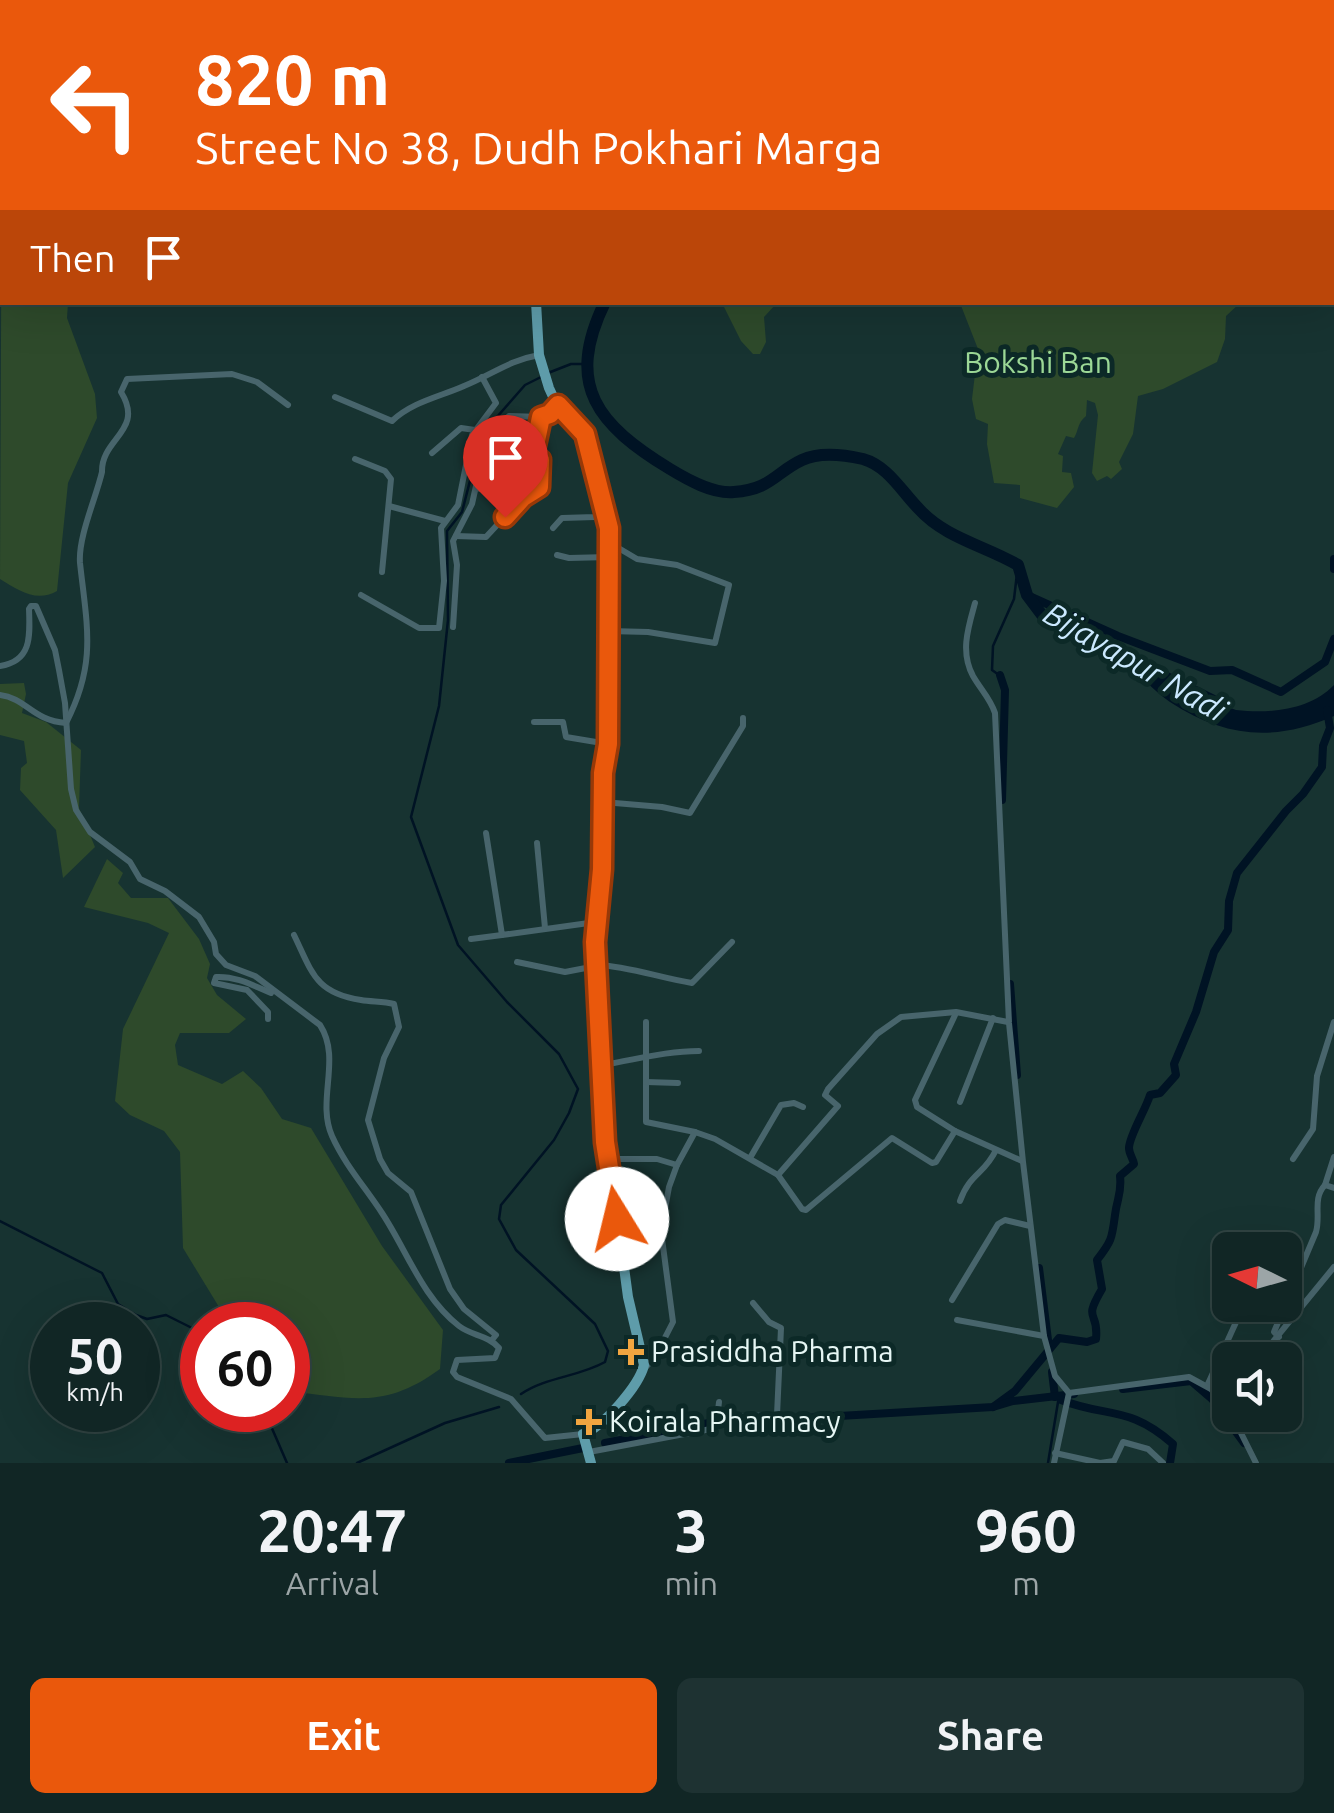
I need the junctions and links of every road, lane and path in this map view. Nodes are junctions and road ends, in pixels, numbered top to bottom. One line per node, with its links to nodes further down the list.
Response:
1 (536, 305): 2 (main road)
2 (539, 355): 3 (street); 6 (main road)
3 (482, 377): 4 (street); 8 (street)
4 (335, 398)
5 (288, 405): 32 (street)
6 (558, 405): 7 (street); 16 (main road)
7 (541, 417): 9 (street); 11 (street)
8 (475, 430): 10 (street); 17 (street)
9 (484, 448): 11 (street); 13 (street)
10 (432, 453)
11 (533, 455): 14 (street)
12 (355, 459): 15 (street)
13 (476, 488): 14 (street); 19 (street)
14 (523, 497): 19 (street)
15 (390, 506): 17 (street); 23 (street)
16 (604, 511): 18 (street); 20 (main road)
17 (445, 521): 24 (street)
18 (553, 528)
19 (456, 536): 26 (street)
20 (610, 543): 22 (main road); 27 (street)
21 (556, 555): 22 (street)
22 (609, 557): 27 (main road)
23 (382, 572)
24 (360, 595)
25 (975, 603): 51 (street)
26 (454, 628)
27 (608, 631): 33 (main road)
28 (0, 666): 32 (street)
29 (0, 696): 32 (street)
30 (534, 722): 33 (street)
31 (743, 722): 34 (street)
32 (66, 723): 45 (street)
33 (608, 744): 34 (main road)
34 (602, 802): 37 (main road)
35 (486, 834): 40 (street)
36 (537, 843): 38 (street)
37 (598, 922): 38 (street); 44 (main road)
38 (545, 928): 40 (street)
39 (294, 935): 82 (street)
40 (502, 936): 41 (street)
41 (472, 939)
42 (732, 942): 44 (street)
43 (516, 962): 44 (street)
44 (596, 966): 54 (main road)
45 (272, 989): 48 (street); 82 (street)
46 (956, 1012): 47 (street); 59 (street); 68 (street)
47 (992, 1018): 51 (street); 57 (street)
48 (268, 1019)
49 (646, 1022): 53 (street)
50 (1334, 1022): 65 (street)
51 (1009, 1023): 66 (street)
52 (699, 1051): 53 (street)
53 (646, 1058): 54 (street); 55 (street)
54 (602, 1066): 64 (main road)
55 (646, 1082): 56 (street); 60 (street)
56 (678, 1083)
57 (960, 1102)
58 (803, 1107): 62 (street)
59 (954, 1131): 61 (street); 68 (street)
60 (695, 1132): 62 (street); 67 (street)
61 (996, 1150): 66 (street); 71 (street)
62 (750, 1158): 68 (street)
63 (1334, 1158): 69 (street)
64 (608, 1159): 67 (street); 72 (main road)
65 (1294, 1159)
66 (1023, 1162): 74 (street)
67 (677, 1165): 84 (street)
68 (778, 1175)
69 (1324, 1186): 70 (street); 81 (street)
70 (1334, 1188)
71 (960, 1201)
72 (617, 1219): 73 (street); 84 (main road)
73 (571, 1222)
74 (1030, 1226): 76 (street); 80 (street)
75 (1334, 1268): 81 (street)
76 (952, 1300)
77 (754, 1303): 89 (street)
78 (957, 1320): 80 (street)
79 (1236, 1322): 85 (street)
80 (1044, 1336): 87 (street)
81 (1279, 1337): 83 (street)
82 (492, 1340): 91 (street)
83 (1274, 1342)
84 (644, 1369): 91 (main road)
85 (1207, 1386): 86 (street); 87 (street)
86 (1212, 1391)
87 (1068, 1393): 92 (street)
88 (718, 1402): 89 (street)
89 (718, 1418): 93 (street)
90 (1241, 1432): 96 (street)
91 (583, 1434): 93 (main road)
92 (1056, 1452): 94 (street); 95 (street)
93 (590, 1457)
94 (1054, 1463)
95 (1163, 1463)
96 (1256, 1463)

